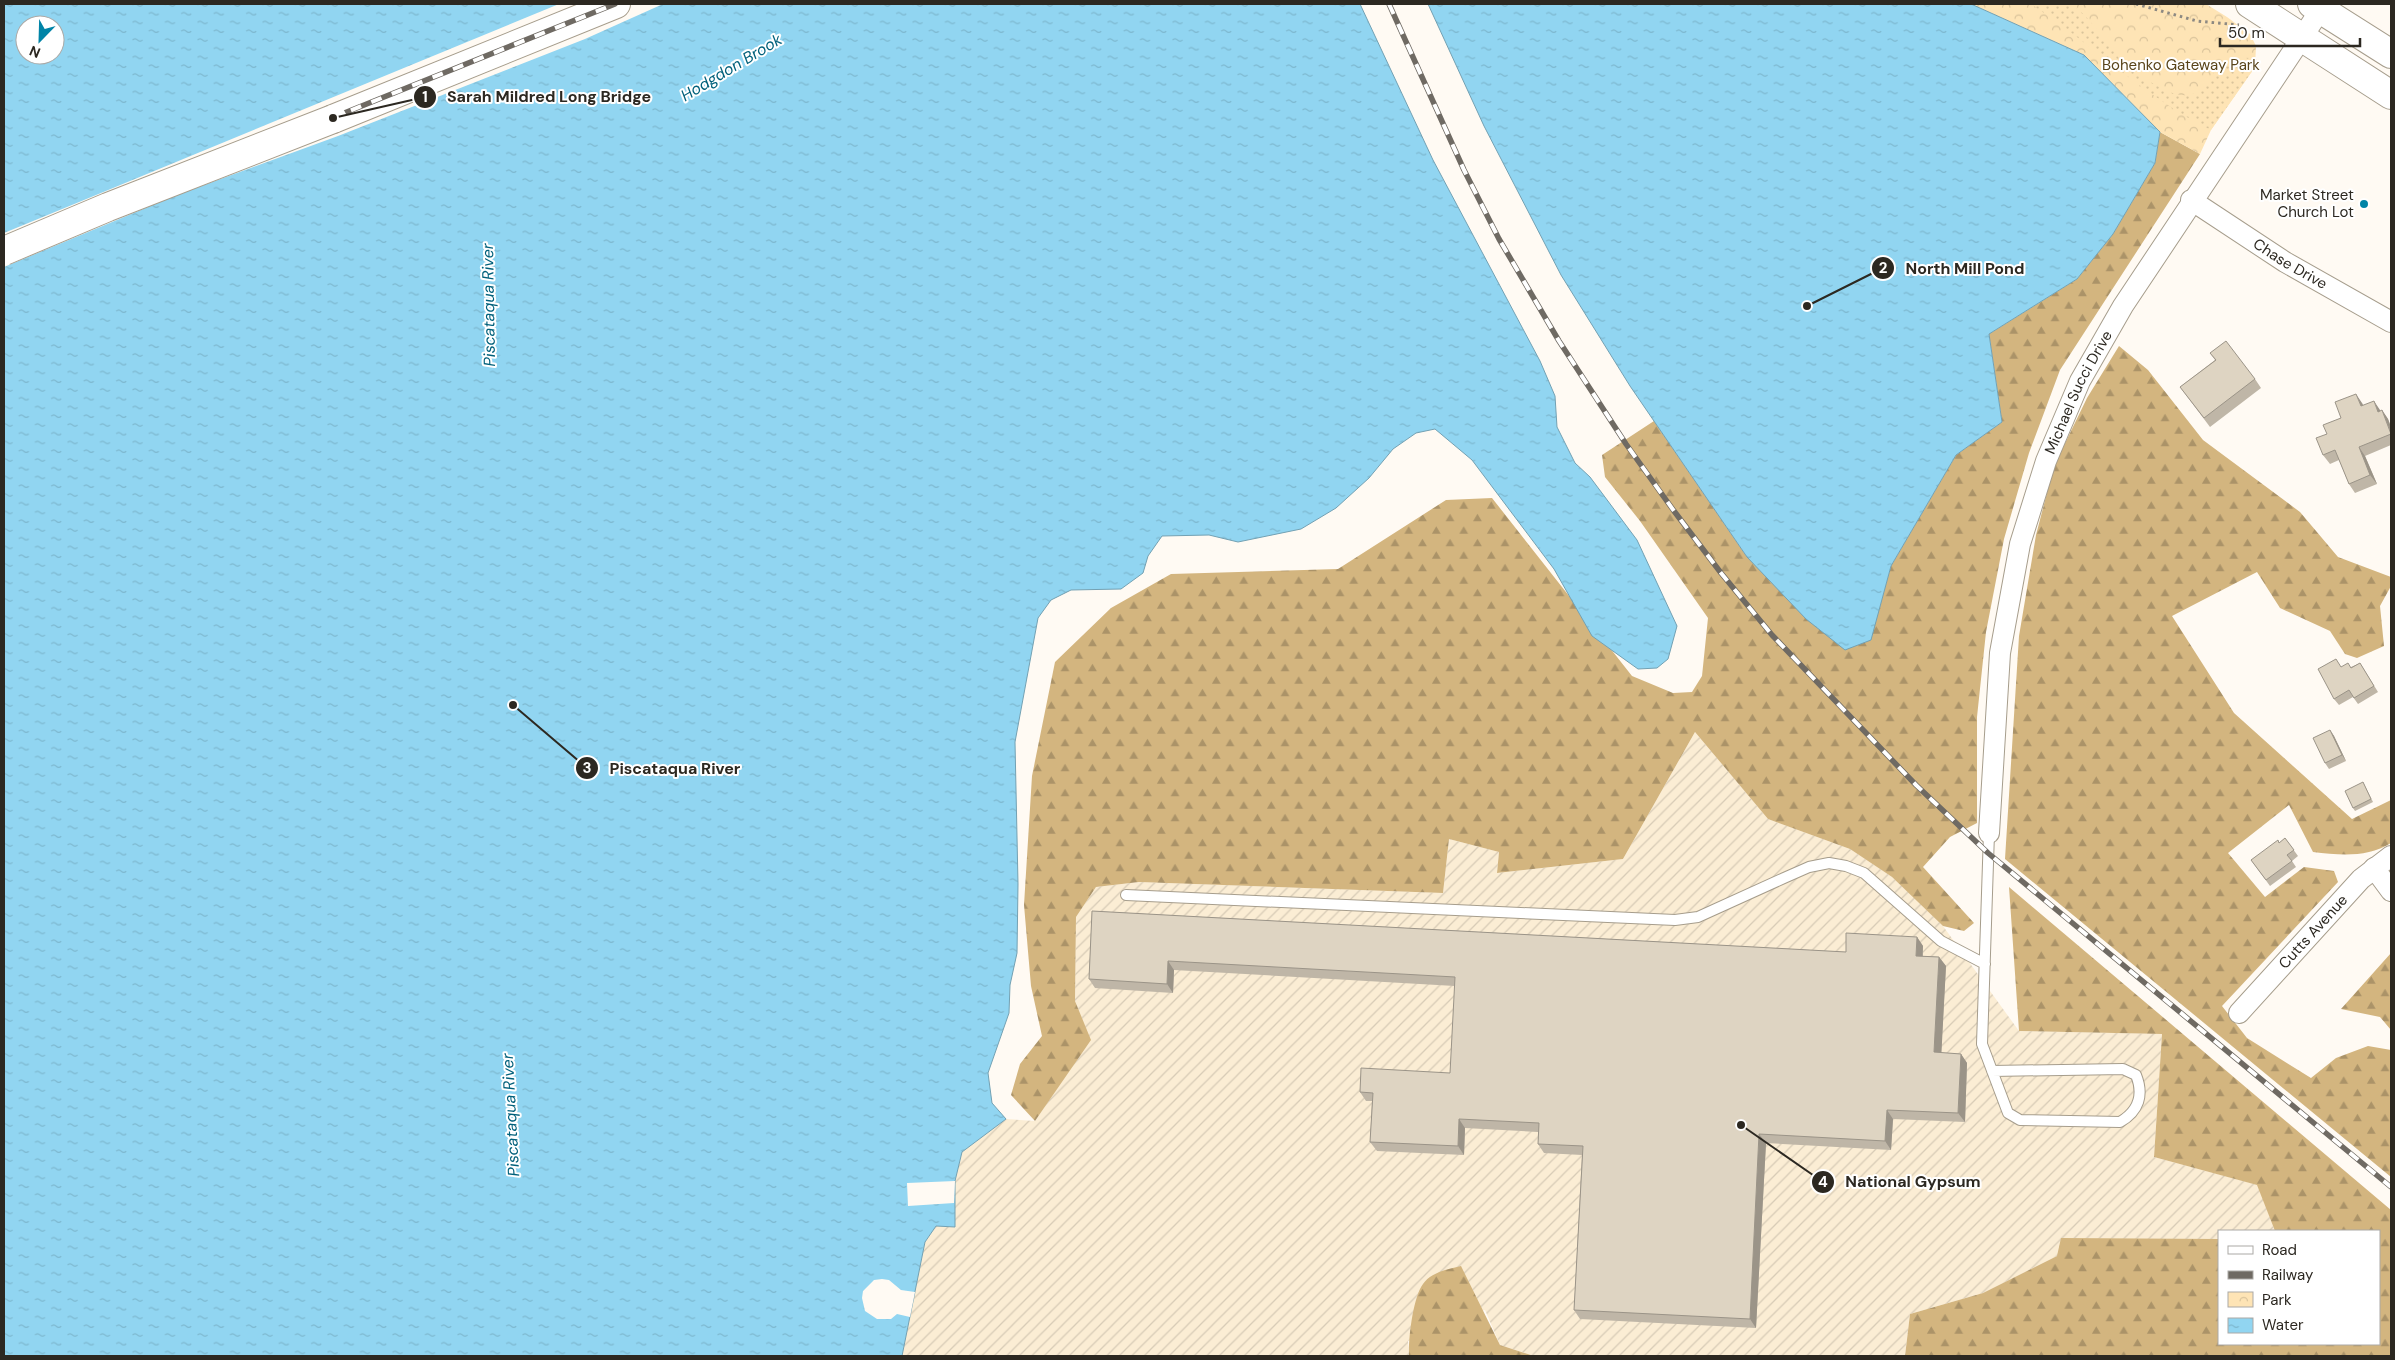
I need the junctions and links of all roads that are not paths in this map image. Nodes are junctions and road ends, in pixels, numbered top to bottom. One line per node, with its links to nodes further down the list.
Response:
1 (616, 4): 8 (main road, bridge)
2 (2316, 6): 4 (street, Michael Succi Drive); 5 (main road)
3 (2248, 14): 4 (main road)
4 (2302, 38): 6 (main road); 7 (street, Michael Succi Drive)
5 (2391, 54)
6 (2391, 94)
7 (2192, 200): 9 (street, Chase Drive); 10 (street, Michael Succi Drive)
8 (4, 251)
9 (2391, 322)
10 (1989, 833): 15 (lane)
11 (2391, 856): 12 (street, Cutts Avenue)
12 (2374, 868): 13 (street); 16 (street, Cutts Avenue)
13 (2391, 891)
14 (1126, 895): 15 (lane)
15 (1984, 964): 17 (lane)
16 (2238, 1013)
17 (1992, 1071): 17 (lane)

